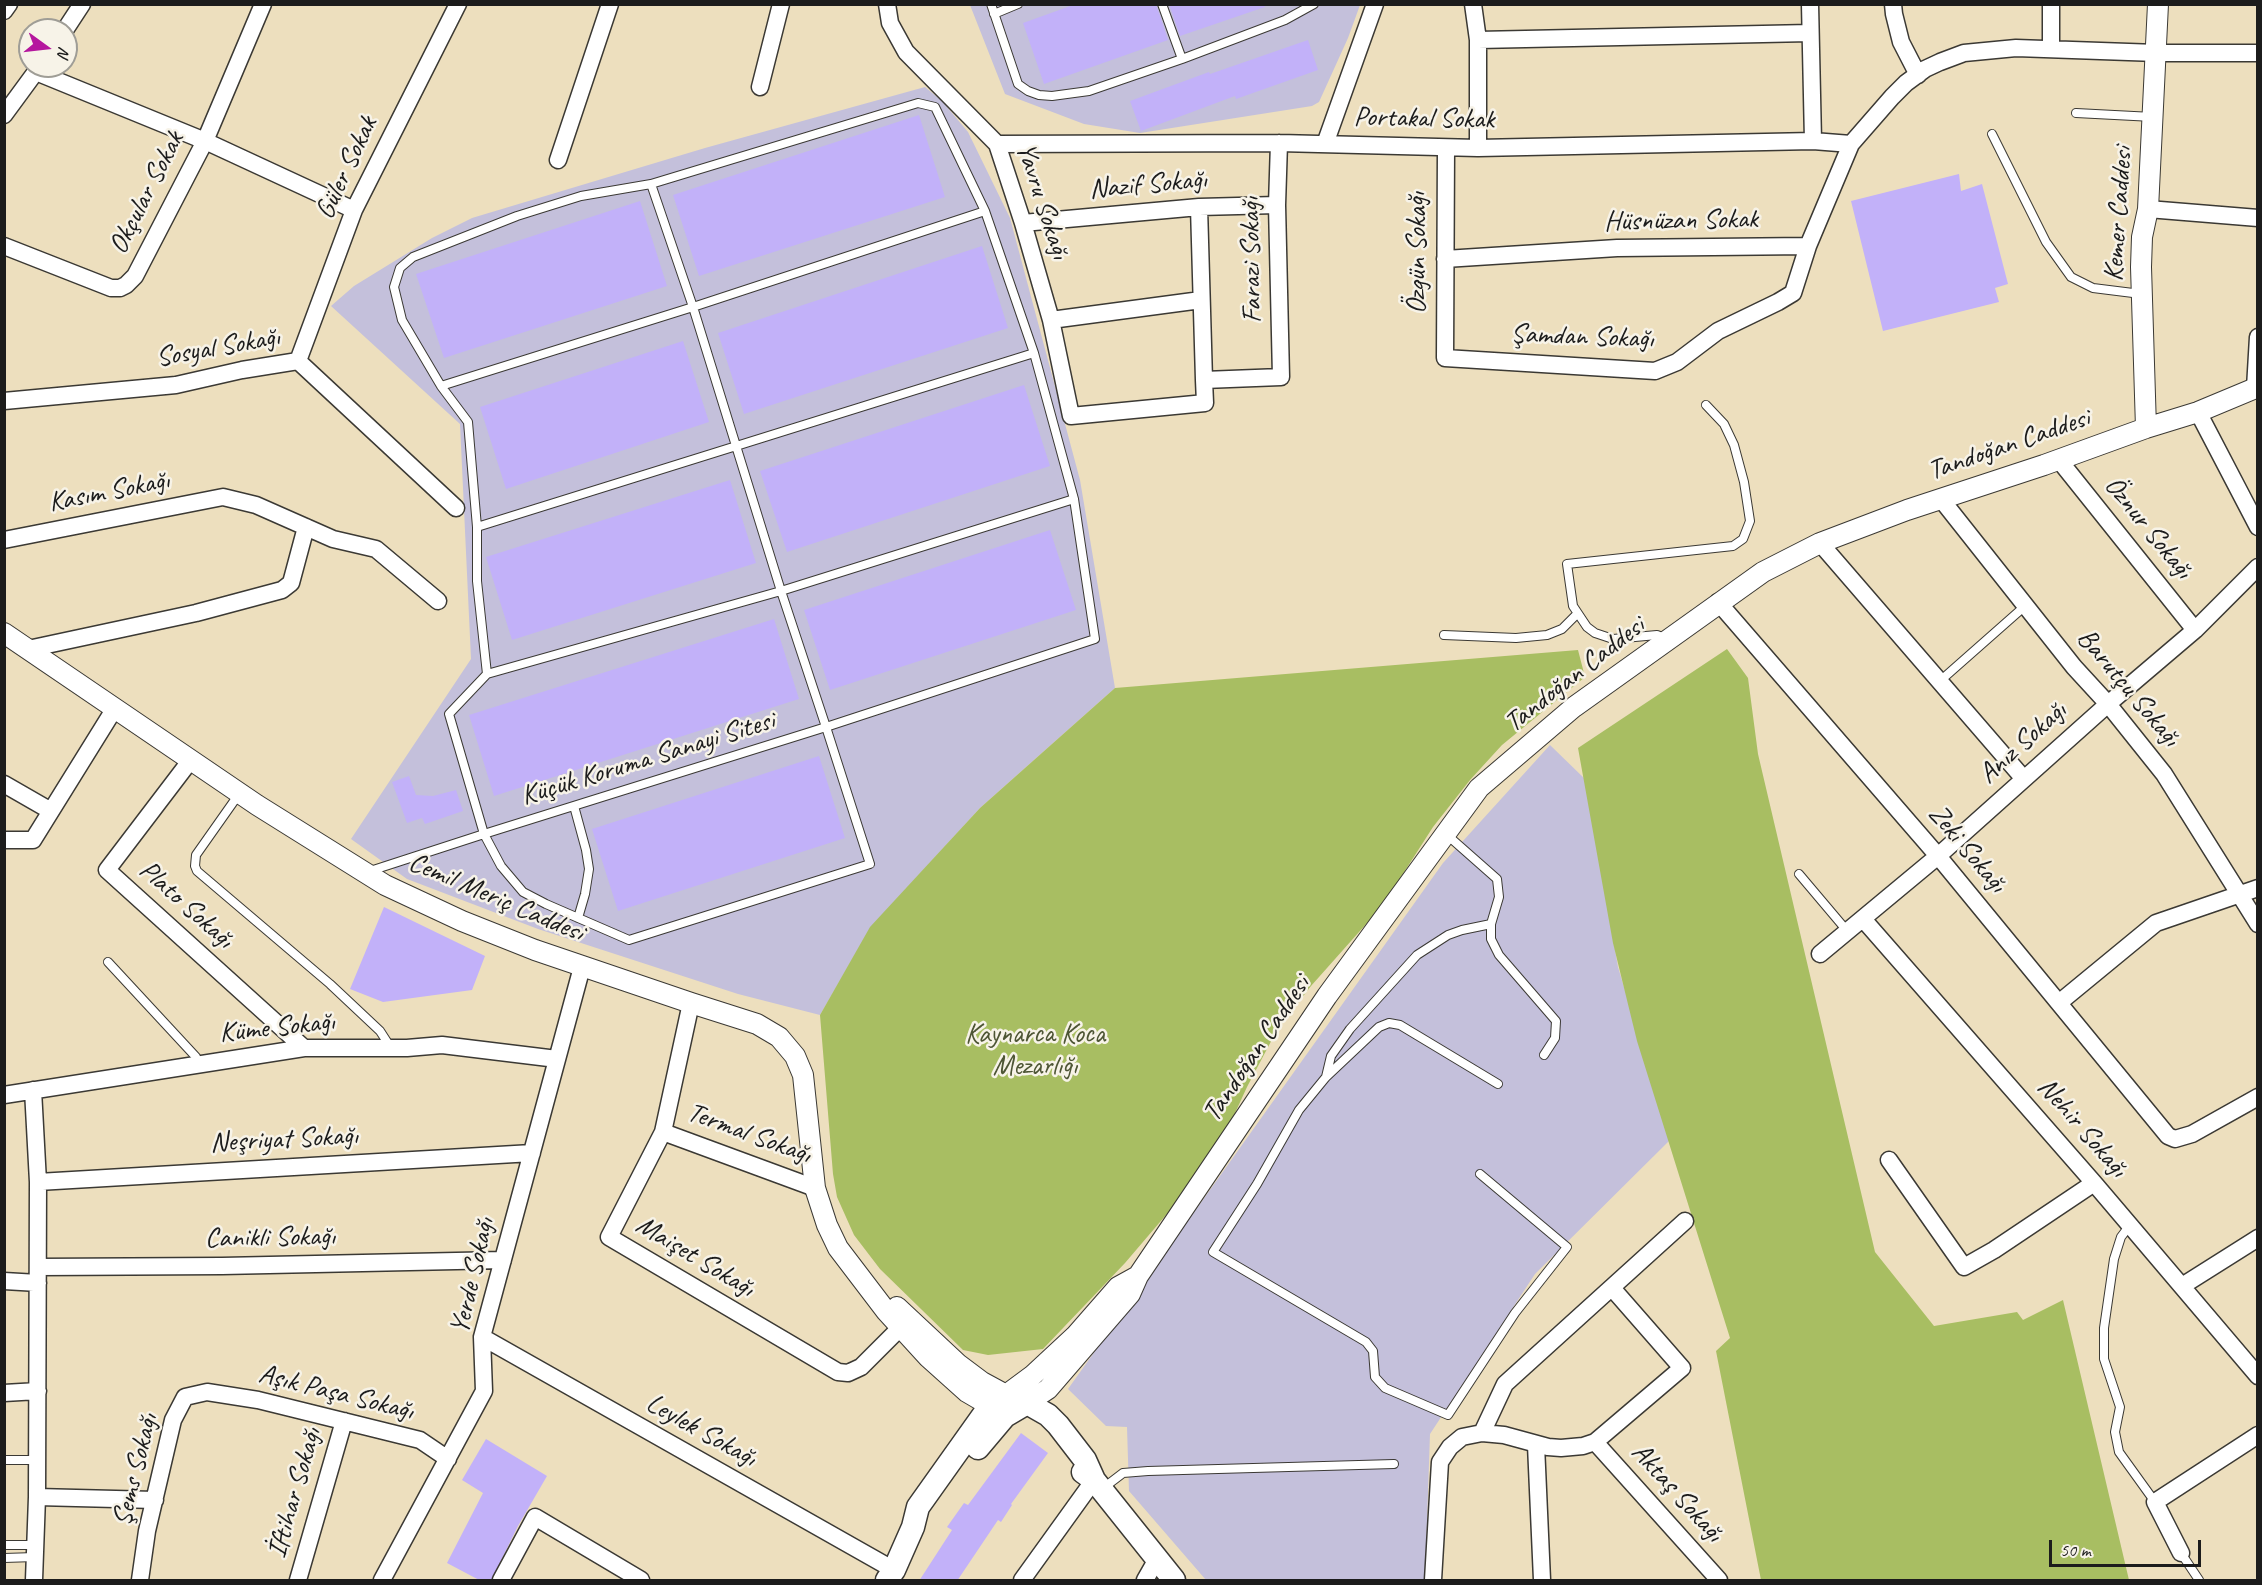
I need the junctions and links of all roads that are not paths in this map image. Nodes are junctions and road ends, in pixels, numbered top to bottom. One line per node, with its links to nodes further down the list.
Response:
1 (9, 4): 18 (street)
2 (82, 4): 20 (street)
3 (263, 4): 35 (street, Okçular Sokak)
4 (458, 4): 48 (street, Güler Sokak)
5 (610, 4): 43 (street)
6 (781, 4): 30 (street)
7 (887, 4): 38 (street, Yavru Sokağı)
8 (991, 4): 19 (lane)
9 (1018, 4): 19 (lane)
10 (1162, 4): 26 (lane)
11 (1314, 4): 26 (lane)
12 (1375, 4): 39 (street)
13 (1473, 4): 22 (street)
14 (1810, 4): 21 (street)
15 (1893, 4): 27 (street)
16 (2051, 4): 23 (street)
17 (2158, 4): 24 (street, Kemer Caddesi)
18 (4, 11)
19 (994, 14): 26 (lane)
20 (73, 18)
21 (1810, 33): 22 (street); 36 (street)
22 (1478, 40): 42 (street)
23 (2051, 49): 24 (street); 27 (street)
24 (2157, 53): 25 (street); 33 (street, Kemer Caddesi)
25 (2258, 53)
26 (1182, 59)
27 (1918, 75): 40 (street)
28 (31, 78): 32 (street)
29 (59, 78): 35 (street)
30 (760, 87)
31 (2076, 113): 33 (lane)
32 (4, 115)
33 (2154, 117): 47 (street, Kemer Caddesi)
34 (1992, 135): 55 (lane)
35 (205, 141): 48 (street); 52 (street, Okçular Sokak)
36 (1814, 141): 40 (street, Portakal Sokak); 42 (street, Portakal Sokak)
37 (1280, 143): 38 (street, Portakal Sokak); 39 (street, Portakal Sokak); 45 (street, Farazi Sokağı)
38 (997, 144): 51 (street, Yavru Sokağı)
39 (1324, 144): 41 (street, Portakal Sokak)
40 (1851, 144): 53 (street)
41 (1446, 148): 42 (street, Portakal Sokak); 54 (street, Özgün Sokağı)
42 (1478, 148)
43 (558, 160)
44 (651, 184): 49 (lane, Küçük Koruma Sanayi Sitesi); 57 (lane); 64 (lane, Küçük Koruma Sanayi Sitesi)
45 (1277, 205): 46 (street, Nazif Sokağı); 63 (street, Farazi Sokağı)
46 (1199, 207): 51 (street, Nazif Sokağı); 56 (street)
47 (2148, 209): 50 (street); 55 (street, Kemer Caddesi)
48 (354, 210): 62 (street, Güler Sokak)
49 (985, 211): 57 (lane); 60 (lane, Küçük Koruma Sanayi Sitesi)
50 (2258, 218)
51 (1023, 223): 58 (street, Yavru Sokağı)
52 (4, 246)
53 (1808, 246): 54 (street, Hüsnüzan Sokak); 61 (street, Şamdan Sokağı)
54 (1445, 259): 61 (street, Özgün Sokağı)
55 (2142, 294): 69 (street, Kemer Caddesi)
56 (1201, 300): 58 (street); 63 (street)
57 (693, 307): 64 (lane); 70 (lane)
58 (1051, 320): 63 (street, Yavru Sokağı)
59 (2258, 337): 65 (street)
60 (1034, 353): 70 (lane); 73 (lane, Küçük Koruma Sanayi Sitesi)
61 (1445, 358)
62 (298, 361): 66 (street, Sosyal Sokağı); 74 (street, Sosyal Sokağı)
63 (1204, 380)
64 (441, 386): 76 (lane, Küçük Koruma Sanayi Sitesi)
65 (2256, 388): 68 (street, Tandoğan Caddesi)
66 (4, 401)
67 (1706, 405): 85 (lane)
68 (2198, 412): 69 (street, Tandoğan Caddesi); 77 (street)
69 (2146, 428): 71 (street, Tandoğan Caddesi)
70 (736, 446): 76 (lane); 81 (lane)
71 (2059, 460): 72 (street, Tandoğan Caddesi); 86 (street, Öznur Sokağı)
72 (1941, 499): 79 (street, Tandoğan Caddesi); 84 (street, Barutçu Sokağı)
73 (1074, 500): 81 (lane); 95 (lane, Küçük Koruma Sanayi Sitesi)
74 (456, 508)
75 (306, 527): 78 (street, Kasım Sokağı); 82 (street); 90 (street)
76 (477, 527): 91 (lane, Küçük Koruma Sanayi Sitesi)
77 (2258, 527)
78 (4, 540)
79 (1820, 543): 83 (street, Tandoğan Caddesi); 92 (street)
80 (2258, 567): 86 (street, Anız Sokağı)
81 (781, 591): 91 (lane); 95 (lane)
82 (438, 601)
83 (1718, 602): 89 (street, Tandoğan Caddesi); 105 (street, Zeki Sokağı)
84 (2025, 606): 92 (lane); 93 (street, Barutçu Sokağı)
85 (1576, 614): 88 (lane); 89 (lane)
86 (2195, 630): 93 (street, Anız Sokağı)
87 (4, 633): 90 (street, Cemil Meriç Caddesi)
88 (1444, 635)
89 (1667, 640): 103 (street, Tandoğan Caddesi)
90 (28, 649): 94 (street, Cemil Meriç Caddesi)
91 (487, 674): 102 (lane)
92 (1940, 681): 97 (street)
93 (2108, 704): 97 (street, Anız Sokağı); 109 (street, Barutçu Sokağı)
94 (115, 708): 96 (street, Cemil Meriç Caddesi); 101 (street)
95 (826, 727): 100 (lane, Küçük Koruma Sanayi Sitesi); 110 (lane)
96 (190, 761): 99 (street, Cemil Meriç Caddesi); 120 (street, Plato Sokağı)
97 (2024, 779): 105 (street, Anız Sokağı)
98 (4, 784): 101 (street)
99 (240, 794): 106 (street, Cemil Meriç Caddesi); 121 (lane)
100 (573, 806): 102 (lane, Küçük Koruma Sanayi Sitesi); 110 (lane)
101 (51, 811): 104 (street)
102 (484, 834): 106 (lane, Küçük Koruma Sanayi Sitesi); 110 (lane)
103 (1446, 834): 112 (lane); 152 (street, Tandoğan Caddesi)
104 (4, 840)
105 (1938, 856): 111 (street, Anız Sokağı); 118 (street, Zeki Sokağı)
106 (365, 873): 117 (street, Cemil Meriç Caddesi)
107 (1799, 874): 114 (lane)
108 (2258, 888): 109 (street)
109 (2239, 895): 113 (street, Barutçu Sokağı); 118 (street)
110 (578, 918)
111 (1863, 919): 114 (street, Anız Sokağı); 135 (street, Nehir Sokağı)
112 (1491, 924): 122 (lane); 125 (lane)
113 (2258, 924)
114 (1848, 932): 115 (street, Anız Sokağı)
115 (1820, 954)
116 (108, 962): 124 (lane)
117 (582, 967): 119 (street, Cemil Meriç Caddesi); 123 (street, Yerde Sokağı)
118 (2060, 1002): 129 (street, Zeki Sokağı)
119 (691, 1004): 130 (street, Maişet Sokağı); 136 (street, Cemil Meriç Caddesi)
120 (304, 1048): 121 (street, Küme Sokağı); 124 (street, Küme Sokağı)
121 (391, 1048): 123 (street, Küme Sokağı)
122 (1544, 1055)
123 (557, 1059): 131 (street, Yerde Sokağı)
124 (198, 1064): 127 (street, Küme Sokağı)
125 (1326, 1077): 126 (lane); 133 (lane)
126 (1498, 1084)
127 (33, 1090): 128 (street, Küme Sokağı); 134 (street)
128 (4, 1095)
129 (2258, 1097)
130 (663, 1132): 136 (street, Termal Sokağı); 146 (street, Maişet Sokağı)
131 (532, 1153): 134 (street, Neşriyat Sokağı); 140 (street, Yerde Sokağı)
132 (1889, 1160): 135 (street)
133 (1480, 1174)
134 (39, 1182): 142 (street)
135 (2094, 1183): 138 (street, Nehir Sokağı)
136 (815, 1188): 141 (street, Cemil Meriç Caddesi)
137 (1685, 1221): 145 (street)
138 (2130, 1225): 144 (street, Nehir Sokağı); 165 (lane)
139 (2258, 1238): 144 (street)
140 (503, 1260): 142 (street, Canikli Sokağı); 147 (street, Yerde Sokağı)
141 (852, 1268): 146 (street, Cemil Meriç Caddesi); 152 (street, Cemil Meriç Caddesi)
142 (38, 1275): 143 (street, Canikli Sokağı); 149 (street)
143 (4, 1281)
144 (2182, 1286): 148 (street, Nehir Sokağı)
145 (1612, 1288): 154 (street); 156 (street)
146 (900, 1328): 152 (street, Cemil Meriç Caddesi)
147 (482, 1337): 158 (street, Yerde Sokağı); 171 (street, Leylek Sokağı)
148 (2257, 1375)
149 (38, 1391): 151 (street); 160 (street)
150 (207, 1392): 153 (street, Aşık Paşa Sokağı); 164 (street, Şems Sokağı)
151 (4, 1393)
152 (1009, 1404): 162 (main road, Cemil Meriç Caddesi); 171 (main road)
153 (344, 1421): 158 (street, Aşık Paşa Sokağı); 175 (street, İftihar Sokağı)
154 (1482, 1433): 157 (street); 181 (street)
155 (2258, 1435): 165 (street)
156 (1595, 1442): 157 (street); 183 (street, Aktaş Sokağı)
157 (1536, 1445): 182 (street)
158 (448, 1459): 176 (street, Yerde Sokağı)
159 (4, 1460): 160 (lane)
160 (37, 1460): 163 (street)
161 (1394, 1464): 162 (lane)
162 (1098, 1485): 170 (main road, Cemil Meriç Caddesi); 178 (street)
163 (37, 1497): 164 (street); 167 (street)
164 (155, 1500): 174 (street, Şems Sokağı)
165 (2155, 1503): 168 (street)
166 (4, 1545): 167 (lane)
167 (35, 1551): 169 (lane); 173 (street)
168 (2181, 1553): 184 (lane)
169 (4, 1558)
170 (1157, 1559): 179 (street); 180 (main road, Cemil Meriç Caddesi)
171 (891, 1575)
172 (639, 1580): 177 (street)
173 (34, 1581)
174 (140, 1581)
175 (298, 1581)
176 (382, 1581)
177 (501, 1581)
178 (1023, 1581)
179 (1145, 1581)
180 (1174, 1581)
181 (1434, 1581)
182 (1542, 1581)
183 (1719, 1581)
184 (2199, 1581)

